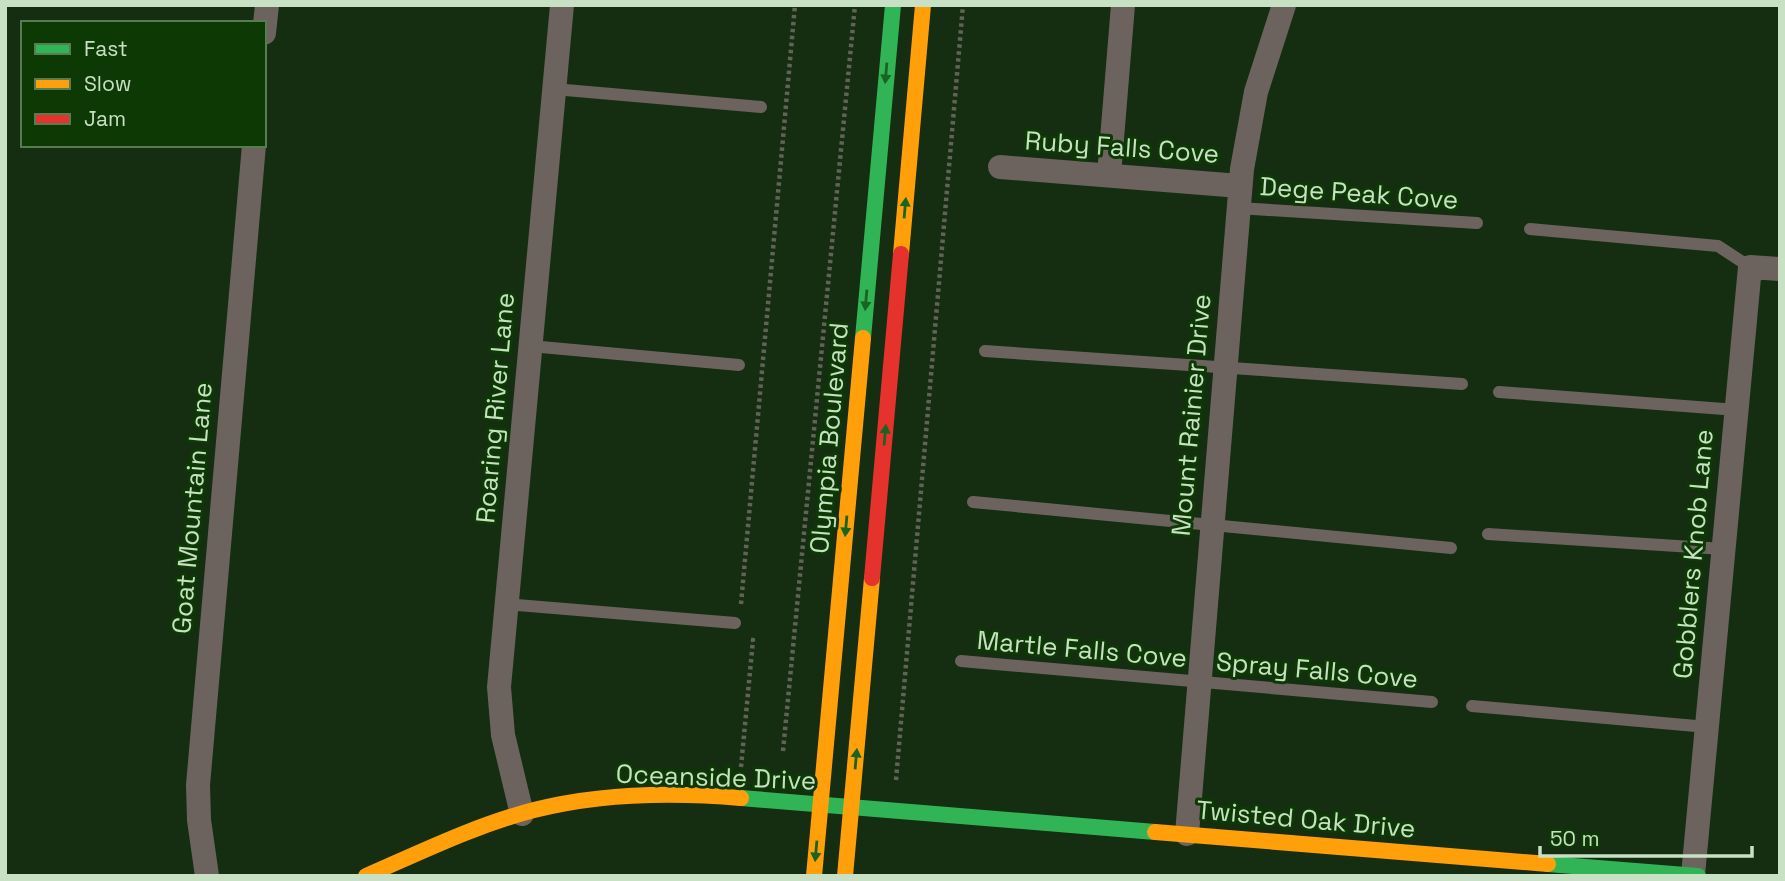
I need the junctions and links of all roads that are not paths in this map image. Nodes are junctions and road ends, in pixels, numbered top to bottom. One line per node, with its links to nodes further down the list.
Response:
1 (562, 5): 6 (street, Roaring River Lane)
2 (892, 5): 35 (street, Olympia Boulevard, one-way to 35)
3 (923, 5): 36 (street, Olympia Boulevard, one-way to 3)
4 (1123, 5): 10 (street)
5 (1284, 5): 11 (street, Mount Rainier Drive)
6 (554, 89): 7 (lane); 16 (street, Roaring River Lane)
7 (761, 107)
8 (254, 147): 40 (street, Goat Mountain Lane)
9 (1000, 167): 10 (street, Ruby Falls Cove)
10 (1109, 176): 11 (street, Ruby Falls Cove)
11 (1239, 197): 12 (lane, Dege Peak Cove); 19 (street, Mount Rainier Drive)
12 (1477, 223)
13 (1530, 229): 14 (lane)
14 (1750, 267): 15 (street); 22 (street, Gobblers Knob Lane)
15 (1780, 269)
16 (530, 346): 18 (lane); 28 (street, Roaring River Lane)
17 (985, 351): 19 (lane)
18 (739, 365)
19 (1225, 368): 20 (lane); 24 (street, Mount Rainier Drive)
20 (1462, 384)
21 (1499, 392): 22 (lane)
22 (1737, 410): 27 (street, Gobblers Knob Lane)
23 (973, 502): 24 (lane)
24 (1212, 525): 26 (lane); 31 (street, Mount Rainier Drive)
25 (1488, 534): 27 (lane)
26 (1451, 548)
27 (1724, 549): 34 (street, Gobblers Knob Lane)
28 (506, 604): 29 (lane); 38 (street, Roaring River Lane)
29 (738, 617)
30 (961, 661): 31 (lane, Martle Falls Cove)
31 (1199, 682): 32 (lane, Spray Falls Cove); 39 (street, Mount Rainier Drive)
32 (1432, 702)
33 (1472, 706): 34 (lane)
34 (1707, 727): 44 (street, Gobblers Knob Lane)
35 (820, 805): 36 (street, Oceanside Drive); 38 (street, Oceanside Drive); 42 (street, Olympia Boulevard, one-way to 42)
36 (851, 807): 37 (street, Oceanside Drive); 43 (street, Olympia Boulevard)
37 (909, 812): 39 (street, Twisted Oak Drive)
38 (522, 814): 41 (street, Oceanside Drive)
39 (1186, 834): 44 (street, Twisted Oak Drive)
40 (207, 876)
41 (366, 876)
42 (814, 876)
43 (845, 876)
44 (1695, 876)

